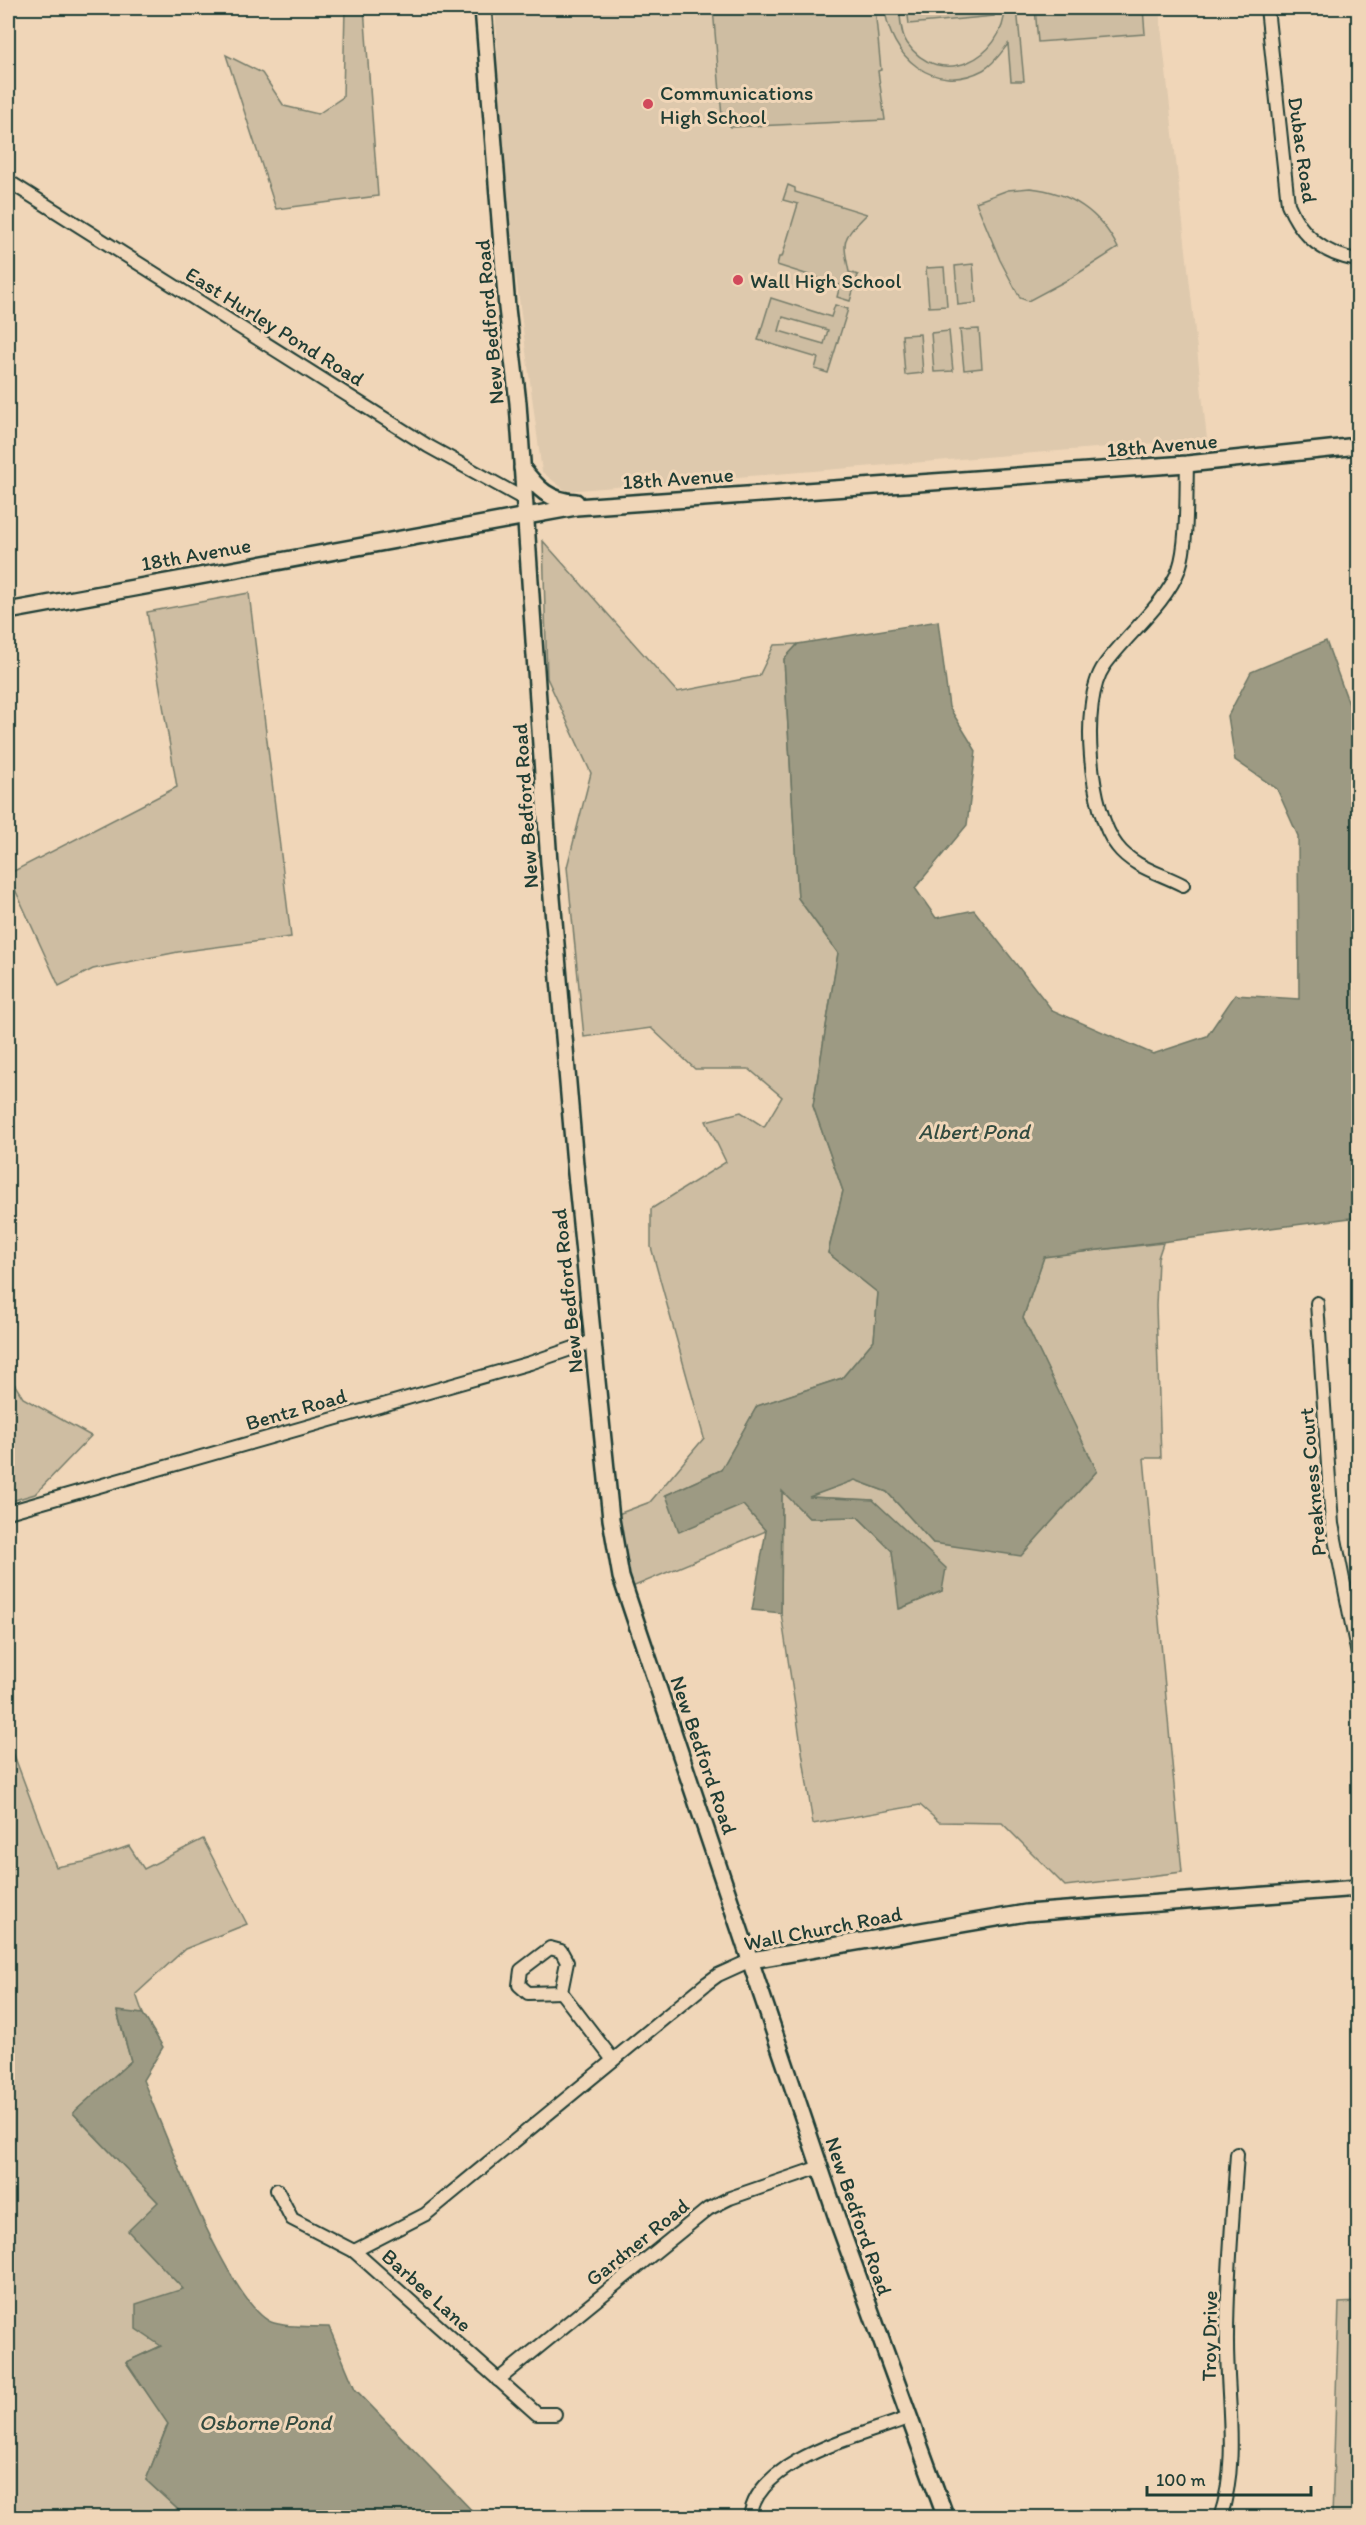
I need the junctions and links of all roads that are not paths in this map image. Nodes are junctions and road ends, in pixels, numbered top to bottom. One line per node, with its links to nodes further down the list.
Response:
1 (483, 8): 7 (street, New Bedford Road)
2 (1267, 8): 4 (street, Dubac Road)
3 (8, 181): 8 (street, East Hurley Pond Road)
4 (1359, 260)
5 (1359, 446): 6 (street, 18th Avenue)
6 (1187, 464): 9 (street, 18th Avenue); 12 (street)
7 (522, 468): 8 (street, New Bedford Road); 9 (street)
8 (524, 500): 10 (street, New Bedford Road)
9 (624, 503): 10 (street, 18th Avenue)
10 (524, 516): 11 (street, 18th Avenue); 14 (street, New Bedford Road)
11 (8, 610)
12 (1183, 885)
13 (1317, 1303): 16 (street, Preakness Court)
14 (594, 1341): 15 (street, Bentz Road); 18 (street, New Bedford Road)
15 (8, 1512)
16 (1359, 1655)
17 (1359, 1888): 18 (street, Wall Church Road)
18 (751, 1960): 20 (street, Wall Church Road); 22 (street, New Bedford Road)
19 (561, 1992): 19 (street); 20 (street)
20 (613, 2060): 24 (street, Wall Church Road)
21 (1237, 2154): 30 (street, Troy Drive)
22 (820, 2167): 25 (street, Gardner Road); 27 (street, New Bedford Road)
23 (277, 2190): 24 (street, Barbee Lane)
24 (354, 2251): 25 (street, Barbee Lane)
25 (498, 2380): 26 (street, Barbee Lane)
26 (555, 2414)
27 (908, 2418): 28 (street); 29 (street, New Bedford Road)
28 (750, 2517)
29 (946, 2517)
30 (1220, 2517)

